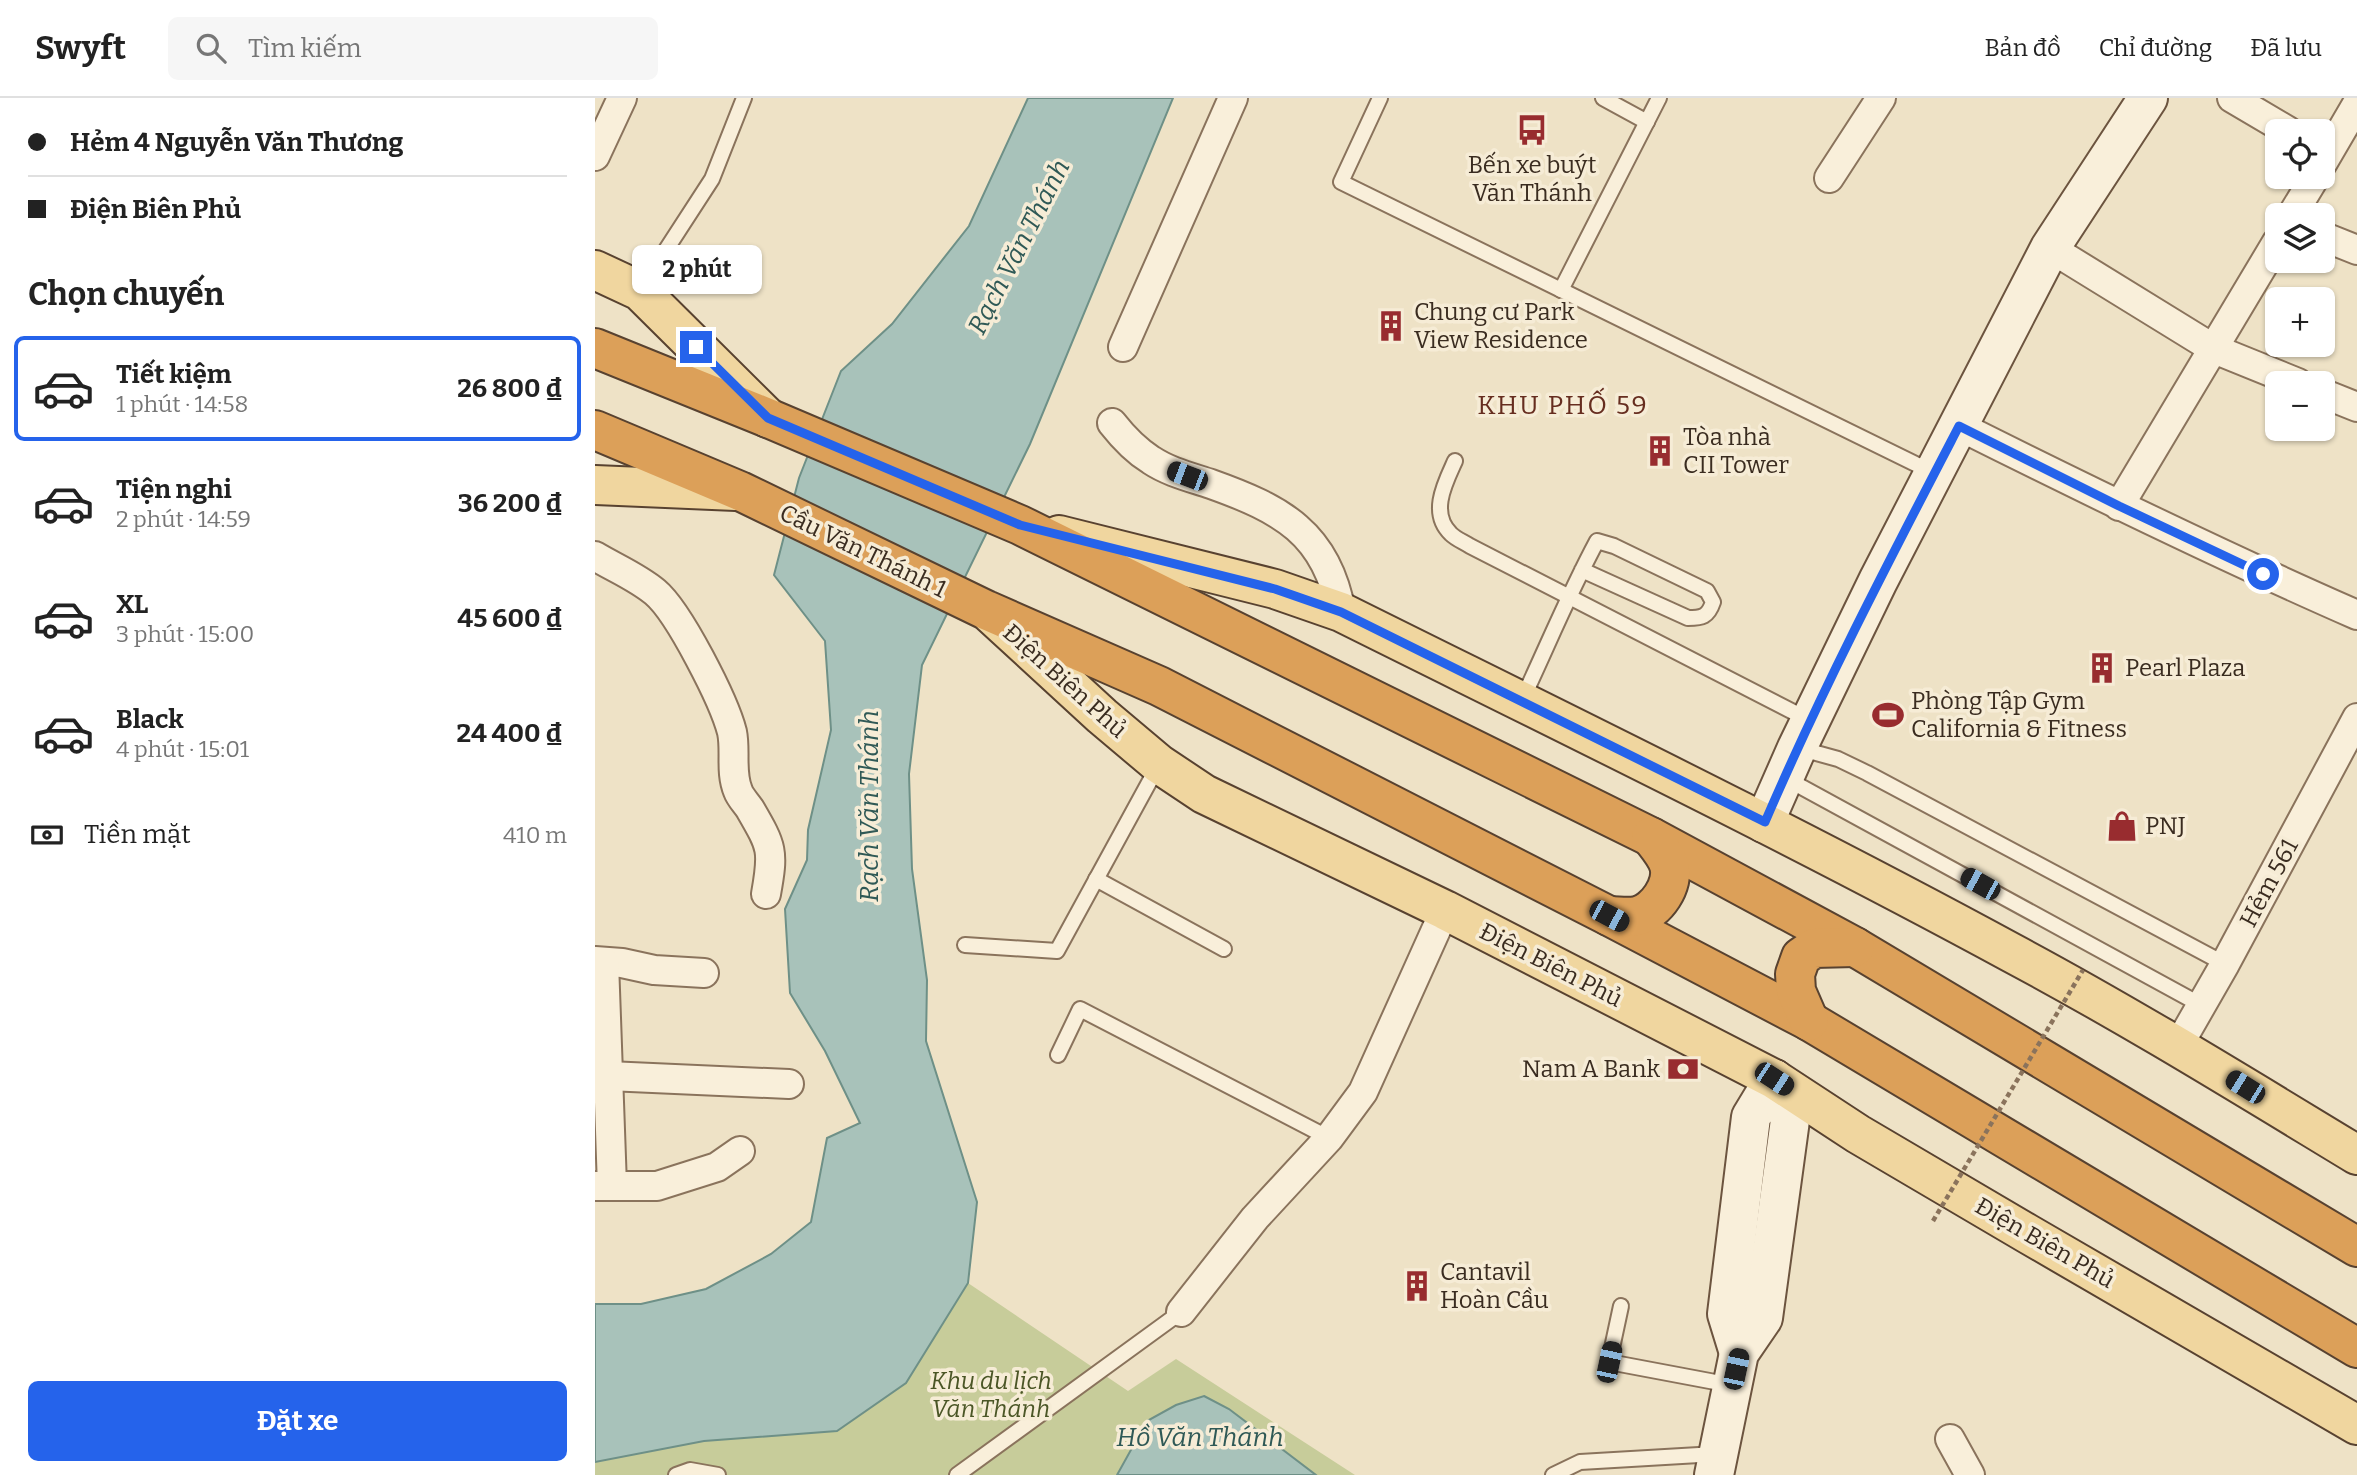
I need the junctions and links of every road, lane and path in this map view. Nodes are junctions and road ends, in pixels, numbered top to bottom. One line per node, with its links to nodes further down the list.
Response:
1 (622, 98): 14 (street)
2 (744, 98): 22 (lane)
3 (1233, 98): 23 (street)
4 (1380, 98): 21 (lane)
5 (1603, 98): 12 (lane)
6 (1659, 98): 12 (lane)
7 (1881, 98): 15 (street)
8 (2148, 98): 17 (street)
9 (2232, 98): 11 (street)
10 (2357, 104): 13 (street)
11 (2268, 119)
12 (1647, 122): 21 (lane)
13 (2335, 140)
14 (595, 156)
15 (1829, 178)
16 (2335, 241): 18 (street)
17 (2050, 248): 25 (street); 31 (street)
18 (2357, 250)
19 (2265, 262): 25 (street)
20 (595, 270): 22 (main road)
21 (1561, 290): 34 (lane)
22 (640, 291): 29 (main road)
23 (1123, 347)
24 (595, 348): 29 (highway)
25 (2214, 349): 26 (street); 37 (street)
26 (2268, 371)
27 (2335, 398): 28 (street)
28 (2357, 407)
29 (768, 418): 38 (highway)
30 (1112, 423): 43 (street)
31 (1959, 426): 34 (street); 37 (street)
32 (595, 429): 36 (highway)
33 (1455, 461): 41 (lane)
34 (1935, 474): 47 (street)
35 (595, 485): 36 (main road)
36 (740, 491): 42 (highway, Cầu Văn Thánh 1)
37 (2119, 506): 44 (street)
38 (1020, 525): 43 (main road); 50 (highway)
39 (595, 556): 52 (street)
40 (1582, 570): 40 (lane); 41 (lane)
41 (1570, 597): 45 (lane); 47 (lane)
42 (986, 610): 48 (main road, Điện Biên Phủ); 54 (highway, Điện Biên Phủ)
43 (1341, 612): 45 (main road)
44 (2357, 615)
45 (1521, 702): 49 (main road)
46 (2357, 718): 59 (street, Hẻm 561)
47 (1797, 749): 49 (street); 59 (lane); 62 (lane)
48 (1159, 764): 51 (lane); 53 (main road, Điện Biên Phủ)
49 (1765, 822): 64 (main road)
50 (1651, 837): 54 (highway); 56 (highway)
51 (1096, 879): 55 (lane); 57 (lane)
52 (766, 894)
53 (1445, 910): 67 (main road, Điện Biên Phủ); 69 (street)
54 (1609, 916): 63 (highway, Điện Biên Phủ)
55 (965, 946)
56 (1855, 947): 63 (highway); 74 (highway)
57 (1224, 949)
58 (600, 961): 61 (street); 66 (street)
59 (2225, 964): 62 (street, Hẻm 561)
60 (2083, 970): 73 (path, bridge)
61 (704, 973)
62 (2201, 1005): 64 (street, Hẻm 561)
63 (1809, 1021): 77 (highway, Điện Biên Phủ)
64 (2178, 1046): 71 (main road)
65 (1058, 1055): 69 (lane)
66 (608, 1076): 68 (street); 72 (street)
67 (1774, 1079): 78 (street); 79 (main road, Điện Biên Phủ)
68 (789, 1084)
69 (1329, 1138): 76 (street)
70 (740, 1151): 72 (street)
71 (2357, 1155)
72 (603, 1186)
73 (1933, 1221)
74 (2357, 1247)
75 (1621, 1306): 78 (lane)
76 (1181, 1312): 84 (lane)
77 (2357, 1348)
78 (1736, 1369): 81 (street)
79 (2357, 1424)
80 (1950, 1439): 86 (street)
81 (1716, 1465): 85 (lane)
82 (675, 1475): 83 (lane)
83 (718, 1475)
84 (957, 1475)
85 (1553, 1475)
86 (1970, 1475)

